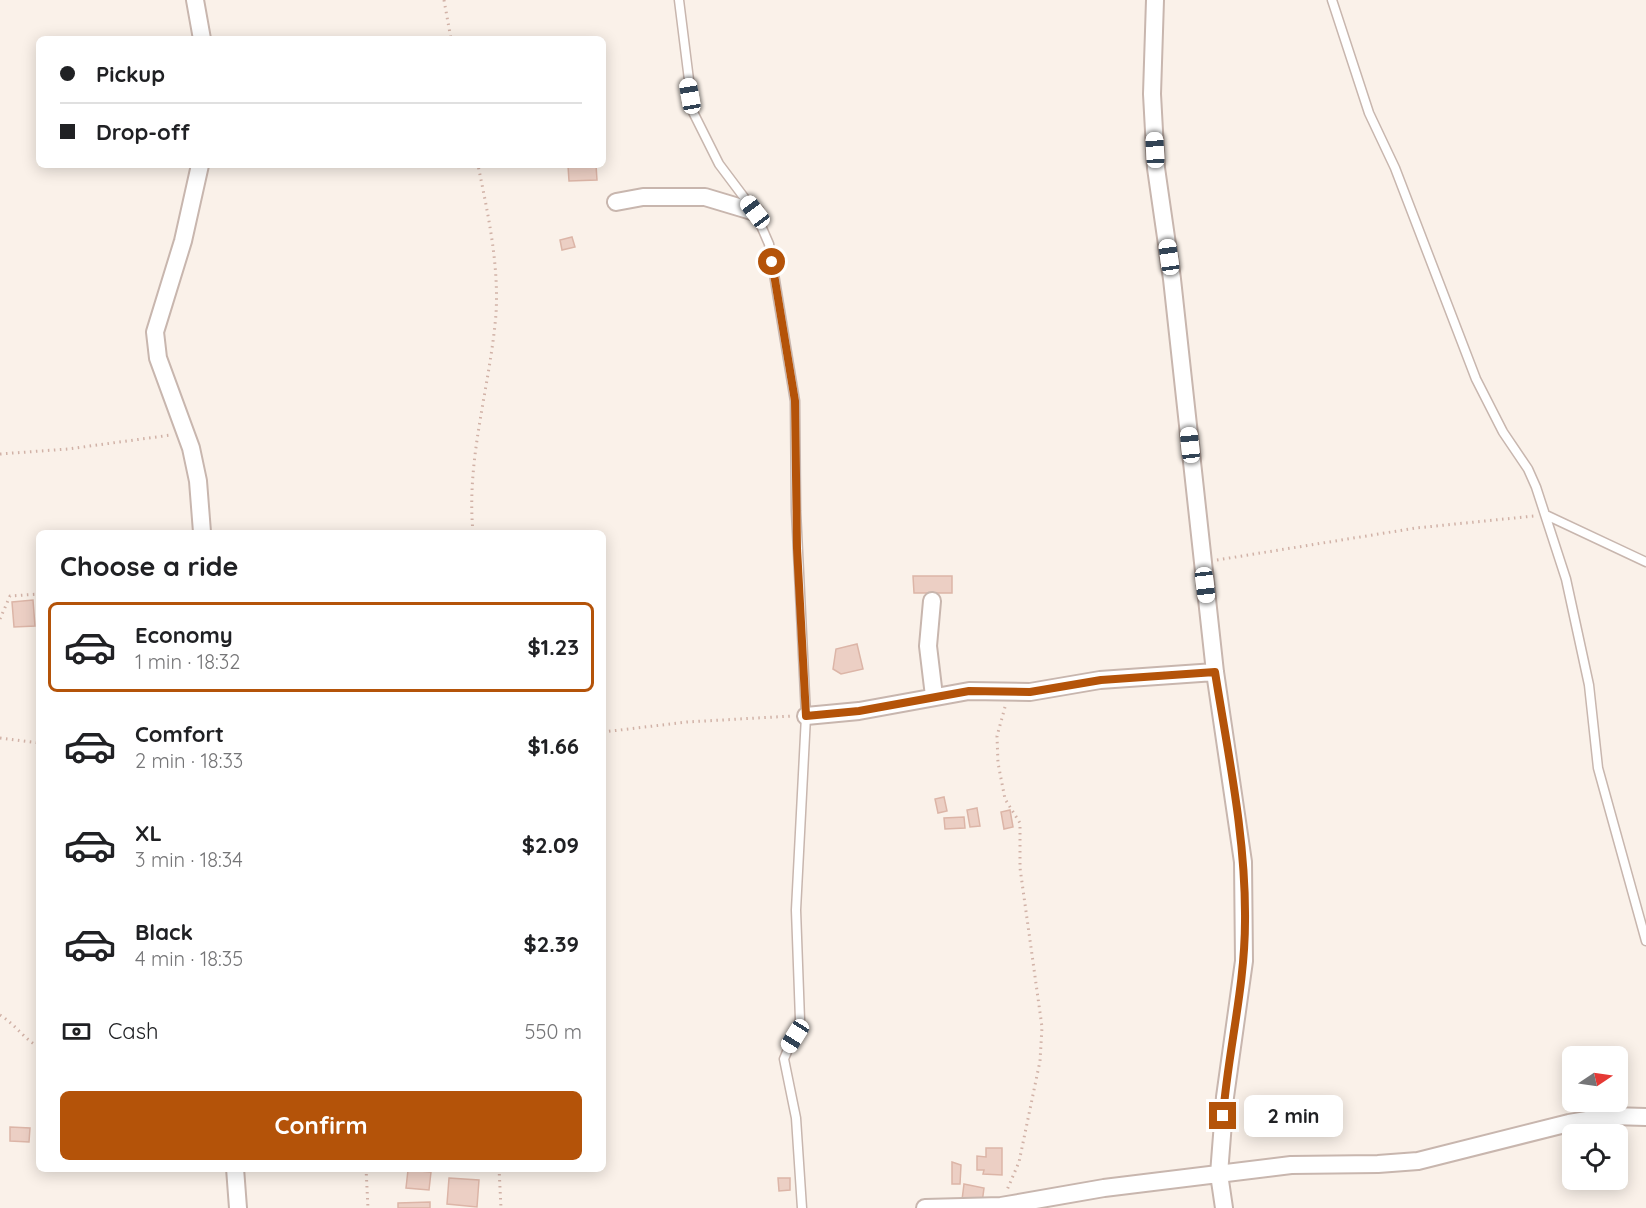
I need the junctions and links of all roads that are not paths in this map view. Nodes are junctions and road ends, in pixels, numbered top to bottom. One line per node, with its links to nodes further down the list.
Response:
1 (195, 0): 5 (street)
2 (679, 0): 8 (lane)
3 (1155, 0): 13 (street)
4 (1332, 0): 9 (lane)
5 (201, 36)
6 (199, 168): 10 (street)
7 (616, 202): 8 (street)
8 (755, 212): 15 (lane)
9 (1546, 515): 11 (lane); 16 (lane)
10 (202, 530)
11 (1646, 562)
12 (932, 601): 14 (street)
13 (1215, 672): 14 (street); 19 (street)
14 (934, 696): 15 (street)
15 (806, 716): 22 (lane)
16 (1646, 941)
17 (1646, 1117): 19 (street)
18 (236, 1172): 21 (street)
19 (1219, 1173): 20 (street); 24 (street)
20 (1003, 1207): 23 (street)
21 (238, 1208)
22 (802, 1208)
23 (925, 1208)
24 (1224, 1208)

